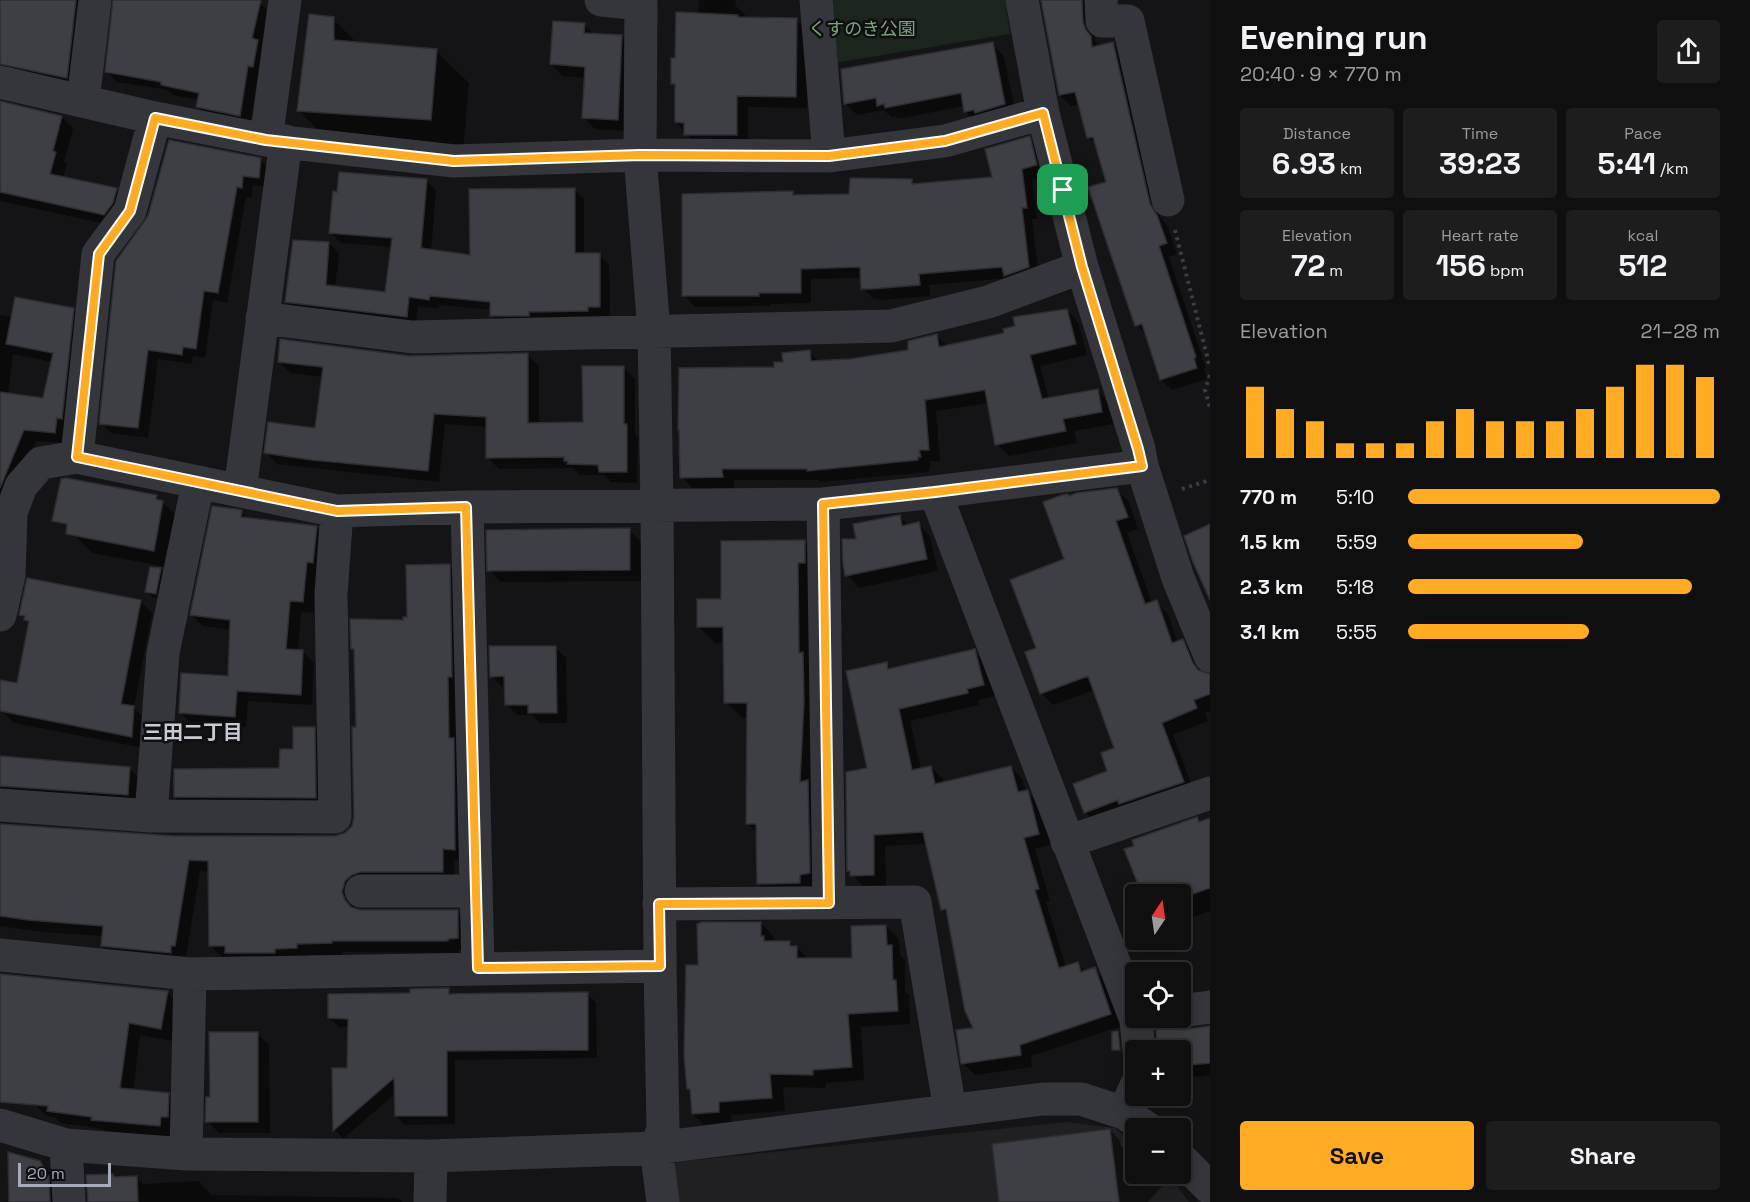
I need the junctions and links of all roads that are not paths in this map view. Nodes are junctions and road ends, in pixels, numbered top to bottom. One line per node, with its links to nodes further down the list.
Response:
1 (95, 0): 9 (street)
2 (285, 0): 12 (street)
3 (601, 0): 7 (street)
4 (816, 0): 14 (street)
5 (1022, 0): 10 (street)
6 (1101, 0): 15 (street)
7 (641, 2): 13 (street)
8 (0, 82): 9 (street)
9 (82, 101): 11 (street)
10 (1043, 113): 14 (street); 16 (street)
11 (155, 118): 12 (street); 19 (street)
12 (276, 140): 13 (street); 17 (street)
13 (640, 155): 14 (street); 18 (street)
14 (829, 156)
15 (1168, 200)
16 (1082, 267): 18 (street); 20 (street)
17 (262, 318): 18 (street); 22 (street)
18 (654, 332): 25 (street)
19 (77, 457): 21 (street); 27 (street)
20 (1142, 466): 23 (street); 30 (street)
21 (198, 483): 22 (street); 33 (street)
22 (240, 491): 28 (street)
23 (935, 492): 24 (street); 34 (street)
24 (823, 504): 25 (street); 37 (street)
25 (657, 506): 26 (street); 38 (street)
26 (466, 507): 28 (street); 36 (street)
27 (5, 511): 29 (street)
28 (337, 511): 33 (street)
29 (0, 615)
30 (1210, 656)
31 (1210, 793): 34 (street)
32 (0, 805): 33 (street)
33 (152, 816)
34 (1067, 842): 45 (street)
35 (361, 891): 36 (street)
36 (476, 891): 41 (street)
37 (829, 903): 38 (street); 47 (street)
38 (659, 904): 40 (street)
39 (0, 955): 42 (street)
40 (660, 966): 41 (street); 50 (street)
41 (478, 968): 42 (street)
42 (190, 974): 51 (street)
43 (1210, 1007): 44 (street)
44 (1191, 1010)
45 (1141, 1029)
46 (1136, 1109): 47 (street)
47 (950, 1110): 50 (street)
48 (0, 1125): 49 (street)
49 (66, 1144): 51 (street); 55 (street)
50 (656, 1148): 52 (street); 57 (street)
51 (186, 1154): 52 (street)
52 (431, 1156): 56 (street)
53 (1191, 1170): 54 (street)
54 (1210, 1188)
55 (69, 1202)
56 (430, 1202)
57 (663, 1202)

